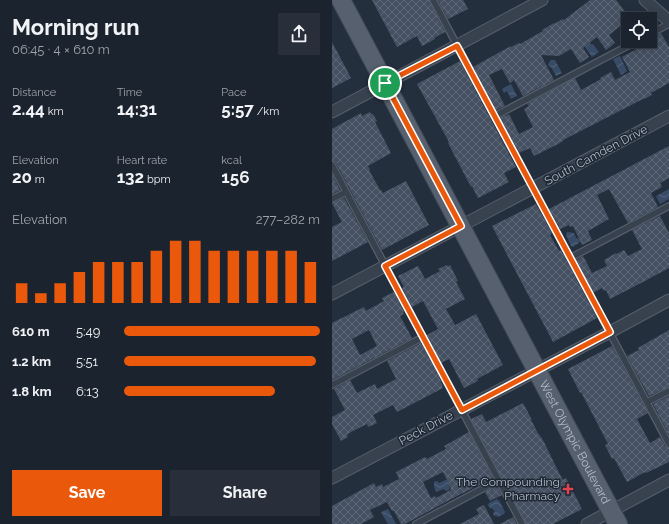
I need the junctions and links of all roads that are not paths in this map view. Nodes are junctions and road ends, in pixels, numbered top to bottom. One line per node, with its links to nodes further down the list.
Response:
1 (341, 0): 9 (main road, West Olympic Boulevard)
2 (433, 0): 7 (lane)
3 (542, 0): 7 (street)
4 (645, 0): 5 (street)
5 (669, 20): 6 (lane)
6 (657, 29)
7 (457, 46): 9 (street); 11 (lane)
8 (623, 48): 11 (lane)
9 (385, 83): 10 (street); 18 (main road, West Olympic Boulevard)
10 (332, 112)
11 (495, 116): 14 (lane)
12 (669, 116): 14 (street, South Camden Drive)
13 (332, 166): 15 (lane)
14 (533, 188): 18 (street, South Camden Drive); 19 (lane)
15 (346, 192): 16 (lane); 20 (lane)
16 (332, 199)
17 (669, 206): 19 (lane)
18 (461, 226): 20 (street, South Camden Drive); 25 (main road, West Olympic Boulevard)
19 (570, 258): 23 (lane)
20 (385, 266): 21 (street, South Camden Drive); 24 (lane)
21 (332, 294)
22 (669, 300): 23 (street, Peck Drive)
23 (610, 332): 25 (street, Peck Drive); 28 (lane)
24 (423, 337): 26 (lane); 29 (lane)
25 (537, 370): 29 (street, Peck Drive); 34 (main road, West Olympic Boulevard)
26 (332, 384)
27 (669, 391): 28 (lane)
28 (647, 402): 30 (lane)
29 (462, 410): 31 (street, Peck Drive); 32 (lane)
30 (669, 444)
31 (332, 478)
32 (499, 480): 35 (lane); 36 (lane)
33 (669, 480): 34 (street)
34 (615, 517): 37 (street)
35 (416, 524)
36 (522, 524)
37 (587, 524)

